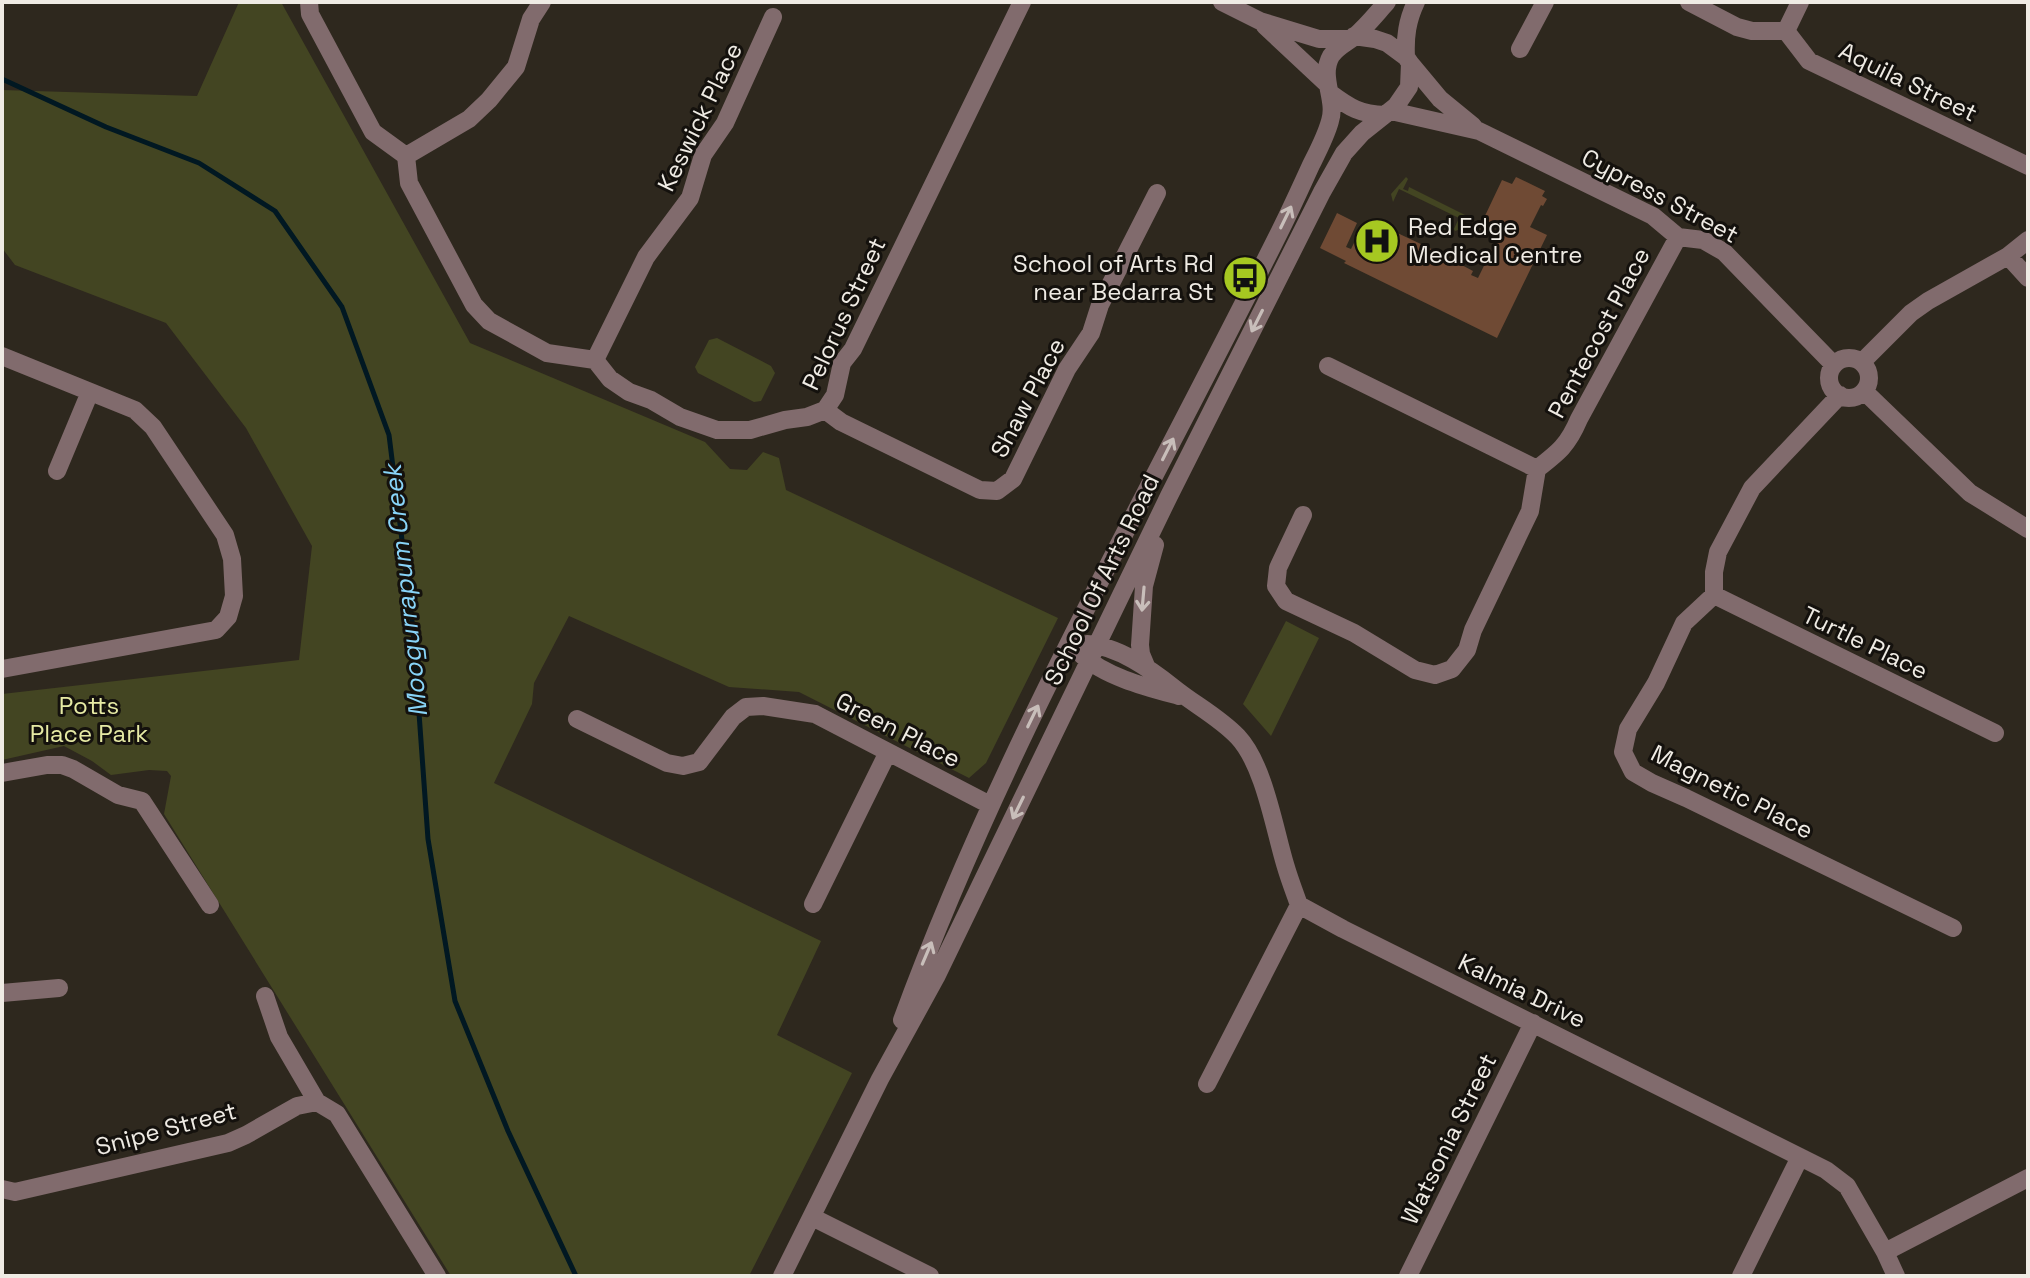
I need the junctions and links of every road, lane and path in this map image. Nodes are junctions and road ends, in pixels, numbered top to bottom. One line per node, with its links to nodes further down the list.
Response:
1 (309, 2): 19 (street)
2 (542, 2): 19 (street)
3 (1022, 2): 34 (street, Pelorus Street)
4 (1222, 2): 11 (street)
5 (1387, 2): 13 (street)
6 (1416, 2): 15 (street)
7 (1545, 2): 14 (street)
8 (1689, 2): 12 (street)
9 (1800, 2): 12 (street)
10 (773, 17): 27 (street, Keswick Place)
11 (1260, 21): 13 (street); 16 (street)
12 (1786, 31): 20 (street, Aquila Street)
13 (1352, 38): 15 (street); 16 (street)
14 (1520, 49)
15 (1408, 60): 17 (street); 18 (street, Cypress Street)
16 (1328, 89): 17 (street); 41 (street, School Of Arts Road, one-way to 16)
17 (1388, 113): 18 (street, Cypress Street); 37 (street, School Of Arts Road, one-way to 37)
18 (1479, 131): 22 (street, Cypress Street)
19 (406, 156): 27 (street)
20 (2028, 166)
21 (1157, 193): 34 (street, Shaw Place)
22 (1678, 237): 29 (street, Cypress Street); 35 (street, Pentecost Place)
23 (2028, 240): 24 (street)
24 (2008, 256): 25 (street); 28 (street)
25 (2028, 278)
26 (2, 356): 32 (street)
27 (595, 360): 34 (street, Pelorus Street)
28 (1862, 362): 29 (street); 31 (street)
29 (1834, 365): 33 (street)
30 (1328, 366): 35 (street)
31 (1864, 391): 33 (street); 39 (street)
32 (90, 392): 36 (street); 45 (street)
33 (1840, 395): 40 (street)
34 (825, 410)
35 (1537, 469): 38 (street)
36 (57, 471)
37 (1169, 496): 42 (street, School Of Arts Road); 44 (street, one-way to 44)
38 (1303, 515)
39 (2028, 529)
40 (1714, 595): 48 (street, Turtle Place); 55 (street, Magnetic Place)
41 (1068, 643): 42 (street); 43 (street); 51 (street, School Of Arts Road, one-way to 41)
42 (1098, 645): 43 (street, School Of Arts Road); 44 (street)
43 (1089, 662): 46 (street); 60 (street, School Of Arts Road, one-way to 60)
44 (1146, 666): 46 (street)
45 (2, 669)
46 (1188, 698): 54 (street)
47 (577, 719): 49 (street, Green Place)
48 (1995, 733)
49 (888, 752): 51 (street, Green Place); 52 (street)
50 (2, 773): 53 (street)
51 (990, 805): 60 (street, School Of Arts Road, one-way to 51)
52 (813, 904)
53 (210, 905)
54 (1299, 905): 59 (street, Kalmia Drive); 61 (street)
55 (1953, 928)
56 (59, 988): 57 (street)
57 (2, 993)
58 (265, 996): 62 (street)
59 (1533, 1023): 63 (street, Kalmia Drive); 71 (street, Watsonia Street)
60 (880, 1079): 66 (street, School Of Arts Road)
61 (1207, 1084)
62 (317, 1102): 65 (street, Snipe Street); 68 (street)
63 (1800, 1157): 67 (street, Kalmia Drive); 72 (street)
64 (2028, 1178): 67 (street)
65 (2, 1189)
66 (812, 1217): 69 (street, School Of Arts Road); 70 (street)
67 (1885, 1252): 73 (street, Kalmia Drive)
68 (437, 1276)
69 (782, 1276)
70 (930, 1276)
71 (1408, 1276)
72 (1741, 1276)
73 (1896, 1276)

